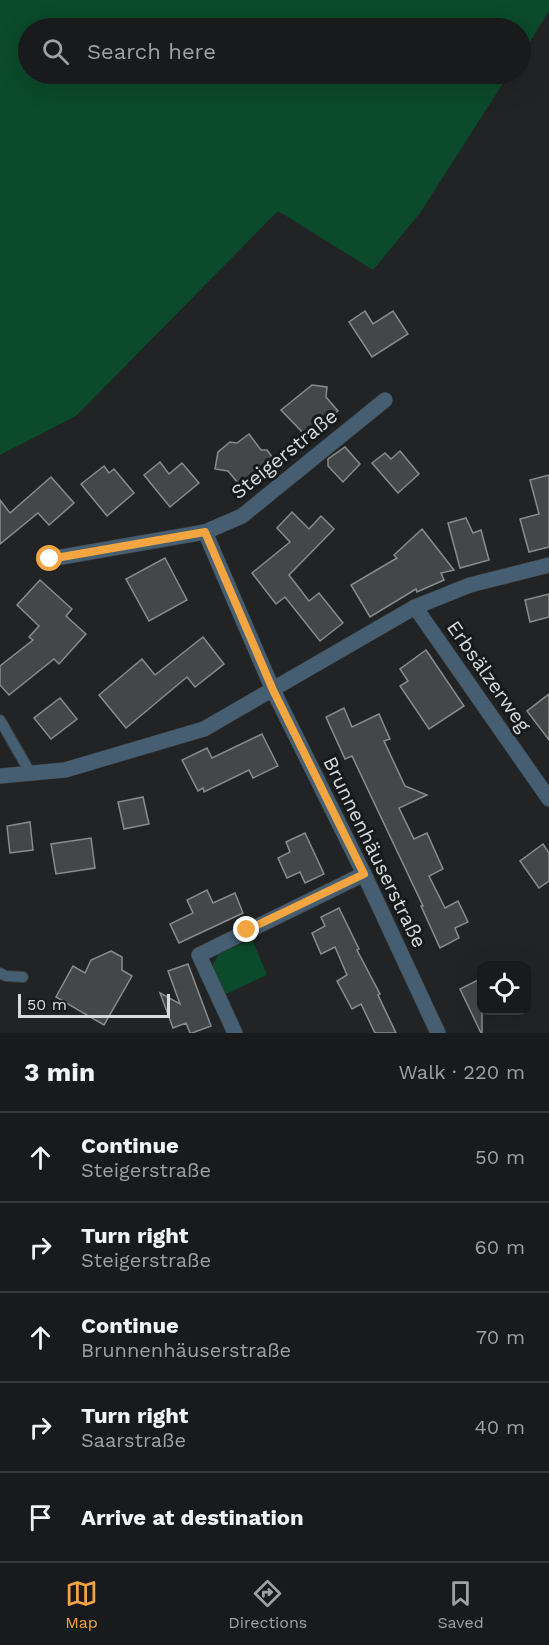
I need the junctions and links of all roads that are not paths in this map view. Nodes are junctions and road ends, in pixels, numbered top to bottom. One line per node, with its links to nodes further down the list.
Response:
1 (385, 400): 2 (street, Steigerstraße)
2 (205, 532): 3 (street, Steigerstraße); 6 (street)
3 (50, 559)
4 (549, 565): 5 (street)
5 (416, 606): 6 (street); 10 (street, Erbsälzerweg)
6 (273, 690): 8 (street); 11 (street, Brunnenhäuserstraße)
7 (0, 720): 8 (lane)
8 (31, 774): 9 (street)
9 (0, 776)
10 (549, 800)
11 (364, 874): 14 (street); 15 (street, Brunnenhäuserstraße)
12 (0, 973): 13 (lane)
13 (23, 976)
14 (235, 1033)
15 (438, 1033)

